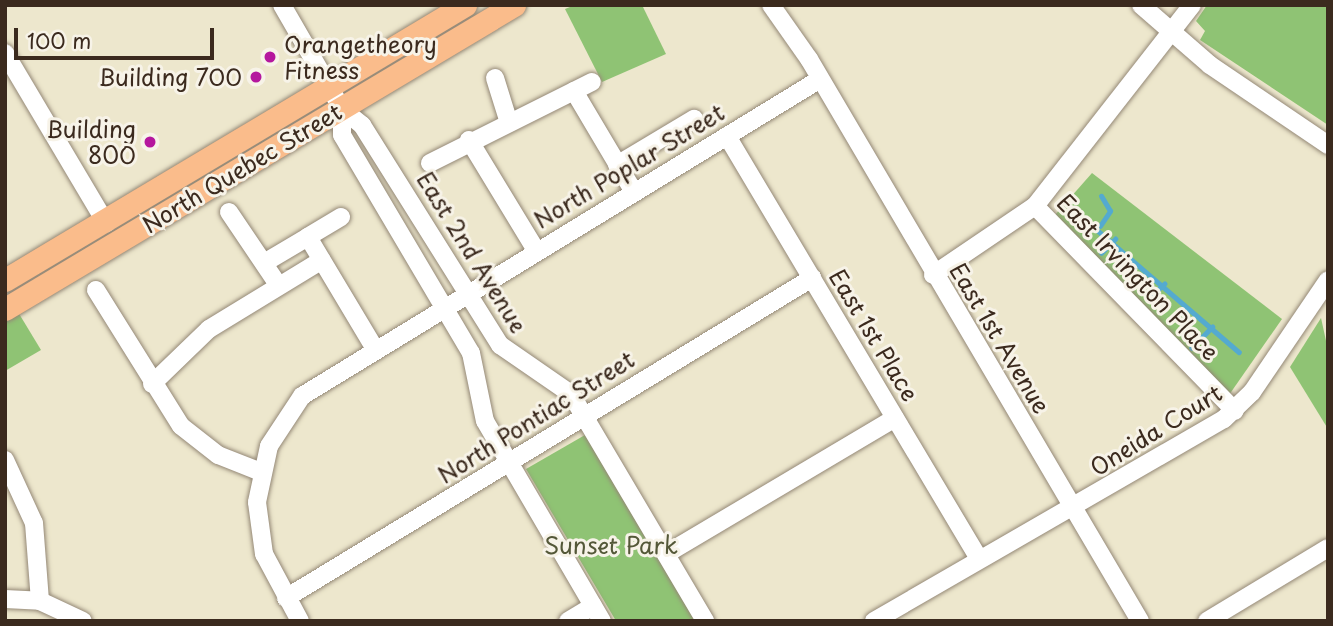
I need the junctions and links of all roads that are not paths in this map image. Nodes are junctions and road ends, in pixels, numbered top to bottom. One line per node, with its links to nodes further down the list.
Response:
1 (282, 5): 12 (street, East 2nd Avenue)
2 (465, 5): 12 (main road, North Quebec Street)
3 (514, 5): 14 (main road, North Quebec Street)
4 (771, 5): 10 (street, East 1st Avenue)
5 (1141, 5): 7 (street)
6 (1192, 5): 7 (street)
7 (1171, 34): 19 (street); 23 (street)
8 (5, 53): 26 (street)
9 (495, 78): 16 (street)
10 (817, 81): 17 (street, North Poplar Street); 31 (street, East 1st Avenue)
11 (592, 82): 13 (street)
12 (328, 87): 14 (street, East 2nd Avenue); 26 (main road, North Quebec Street)
13 (574, 92): 16 (street); 21 (street)
14 (341, 108): 37 (street, East 2nd Avenue); 38 (street, East 2nd Avenue); 39 (main road, North Quebec Street)
15 (694, 119): 21 (street)
16 (509, 123): 18 (street)
17 (727, 136): 22 (street, North Poplar Street); 32 (street, East 1st Place)
18 (469, 140): 20 (street); 28 (street)
19 (1328, 145)
20 (430, 163)
21 (617, 165): 22 (street)
22 (634, 192): 28 (street, North Poplar Street)
23 (1035, 206): 31 (street); 42 (street, East Irvington Place)
24 (229, 212): 30 (street)
25 (341, 217): 27 (street)
26 (106, 223): 33 (main road, North Quebec Street)
27 (308, 237): 29 (street); 30 (street)
28 (536, 250): 37 (street, North Poplar Street)
29 (322, 260): 35 (street); 40 (street)
30 (264, 262): 35 (street)
31 (933, 275): 48 (street, East 1st Avenue)
32 (812, 278): 43 (street, North Pontiac Street); 44 (street, East 1st Place)
33 (5, 280)
34 (1328, 280): 42 (street, Oneida Court)
35 (279, 286): 41 (street)
36 (96, 289): 41 (street)
37 (466, 292): 38 (street, North Poplar Street); 43 (street, East 2nd Avenue)
38 (445, 306): 40 (street); 46 (street, East 2nd Avenue)
39 (5, 309)
40 (375, 349): 47 (street)
41 (152, 384): 47 (street)
42 (1235, 411): 48 (street, Oneida Court)
43 (584, 414): 46 (street, North Pontiac Street); 50 (street, East 2nd Avenue)
44 (895, 418): 50 (street); 51 (street, East 1st Place)
45 (5, 460): 54 (street)
46 (509, 463): 52 (street, North Pontiac Street); 55 (street, East 2nd Avenue)
47 (261, 472): 52 (street)
48 (1074, 509): 51 (street, Oneida Court); 61 (street, East 1st Avenue)
49 (1328, 548): 62 (street)
50 (666, 554): 59 (street, East 2nd Avenue)
51 (979, 558): 60 (street, Oneida Court)
52 (286, 598): 57 (street)
53 (5, 599): 54 (street)
54 (40, 601): 56 (street)
55 (598, 613): 58 (street)
56 (83, 621)
57 (300, 621)
58 (568, 621)
59 (705, 621)
60 (874, 621)
61 (1140, 621)
62 (1207, 621)

